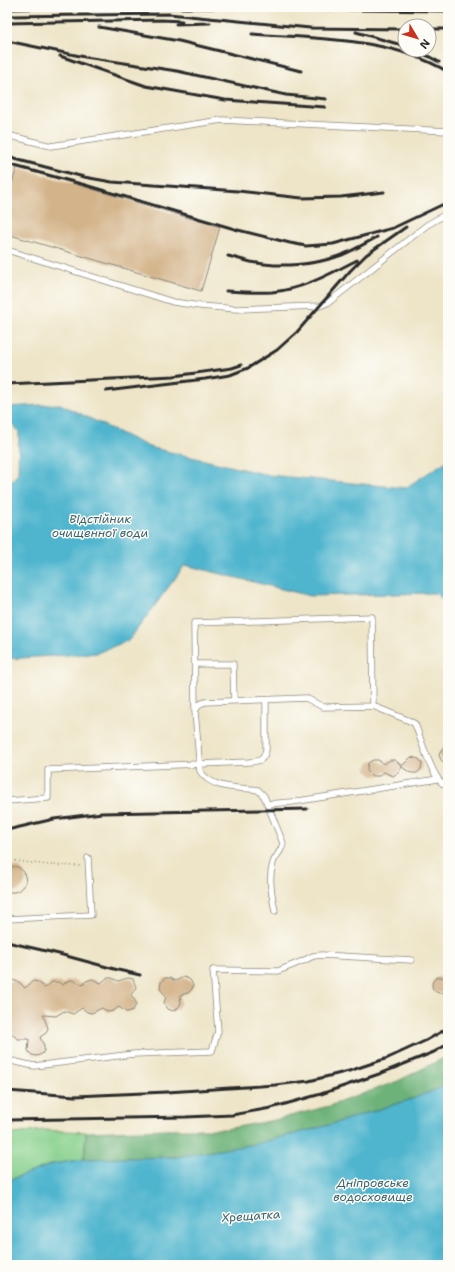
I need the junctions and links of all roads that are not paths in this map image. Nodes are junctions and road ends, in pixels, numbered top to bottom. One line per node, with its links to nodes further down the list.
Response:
1 (448, 131): 2 (lane)
2 (7, 135)
3 (448, 213): 4 (lane)
4 (7, 250)
5 (194, 664): 7 (lane); 8 (lane); 9 (lane)
6 (266, 700): 7 (lane); 8 (lane); 10 (lane)
7 (234, 701): 9 (lane)
8 (373, 706): 11 (lane)
9 (195, 711): 10 (lane)
10 (200, 764): 13 (lane); 14 (lane)
11 (438, 779): 12 (lane); 14 (lane)
12 (448, 785)
13 (7, 801)
14 (267, 804): 16 (lane)
15 (88, 858): 17 (lane)
16 (275, 911)
17 (7, 918)
18 (411, 960): 19 (lane)
19 (7, 1060)

